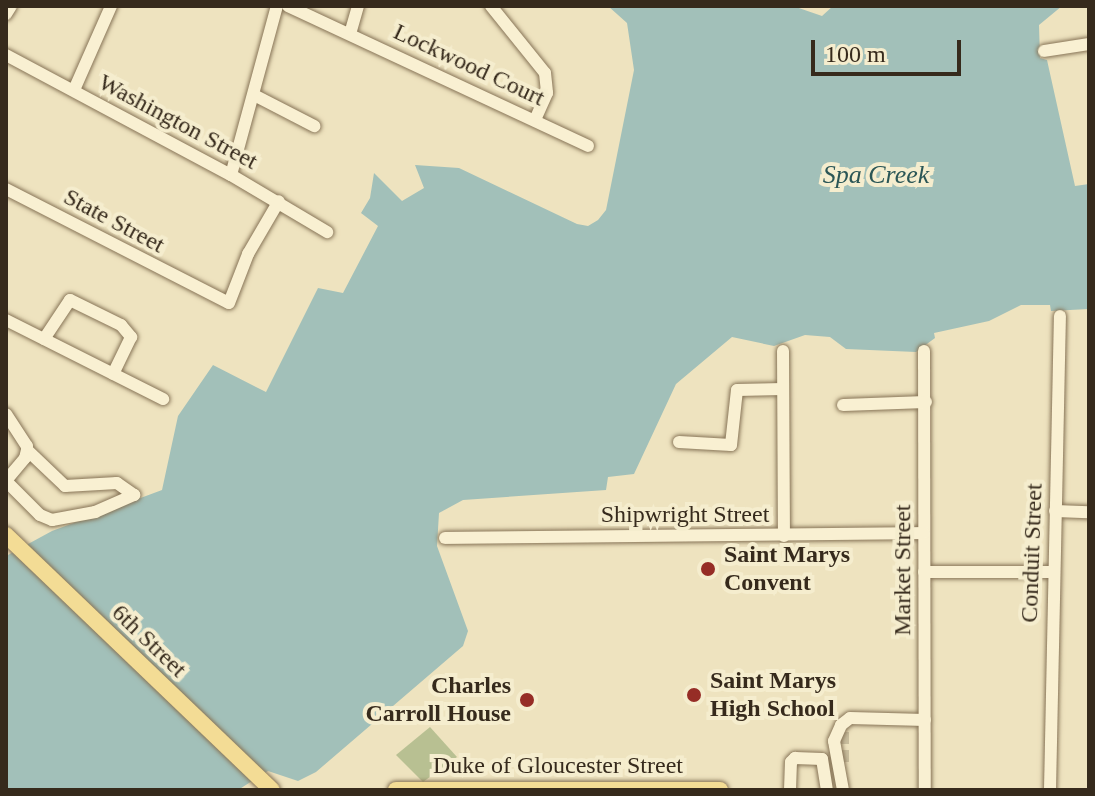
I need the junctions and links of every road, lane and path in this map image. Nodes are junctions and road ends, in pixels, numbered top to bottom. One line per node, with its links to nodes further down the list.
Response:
1 (11, 6): 7 (street)
2 (111, 6): 12 (street)
3 (277, 6): 13 (street)
4 (288, 6): 8 (street, Lockwood Court)
5 (358, 6): 8 (street)
6 (491, 6): 14 (street)
7 (6, 14)
8 (350, 34): 14 (street, Lockwood Court)
9 (1089, 44): 10 (street)
10 (1044, 51)
11 (6, 55): 12 (street, Washington Street)
12 (74, 90): 17 (street, Washington Street)
13 (254, 95): 15 (street); 17 (street)
14 (535, 120): 16 (street, Lockwood Court)
15 (314, 126)
16 (588, 146)
17 (231, 175): 19 (street, Washington Street)
18 (6, 189): 19 (street, State Street)
19 (279, 201): 20 (street, Washington Street)
20 (327, 232)
21 (1060, 316): 35 (street, Conduit Street)
22 (6, 320): 23 (street)
23 (44, 339): 26 (street); 26 (street)
24 (783, 351): 27 (street)
25 (924, 351): 29 (street, Market Street)
26 (113, 374): 28 (street)
27 (783, 389): 32 (street); 39 (street)
28 (163, 399)
29 (926, 402): 30 (street); 37 (street, Market Street)
30 (843, 405)
31 (6, 414): 33 (street)
32 (679, 442)
33 (27, 450): 34 (street); 34 (street)
34 (6, 481)
35 (1055, 511): 36 (street); 42 (street, Conduit Street)
36 (1089, 512)
37 (924, 533): 39 (street, Shipwright Street); 41 (street, Market Street)
38 (6, 535): 44 (main road, 6th Street)
39 (784, 536): 40 (street, Shipwright Street)
40 (445, 538)
41 (924, 572): 42 (street); 43 (street, Market Street)
42 (1052, 572): 53 (street, Conduit Street)
43 (925, 720): 51 (street); 52 (street, Market Street)
44 (266, 785)
45 (516, 789): 46 (main road, Duke of Gloucester Street); 47 (main road, Duke of Gloucester Street)
46 (594, 789): 48 (main road, Duke of Gloucester Street)
47 (396, 790)
48 (720, 790)
49 (790, 790): 50 (street)
50 (827, 790)
51 (843, 790)
52 (925, 790)
53 (1050, 790)

